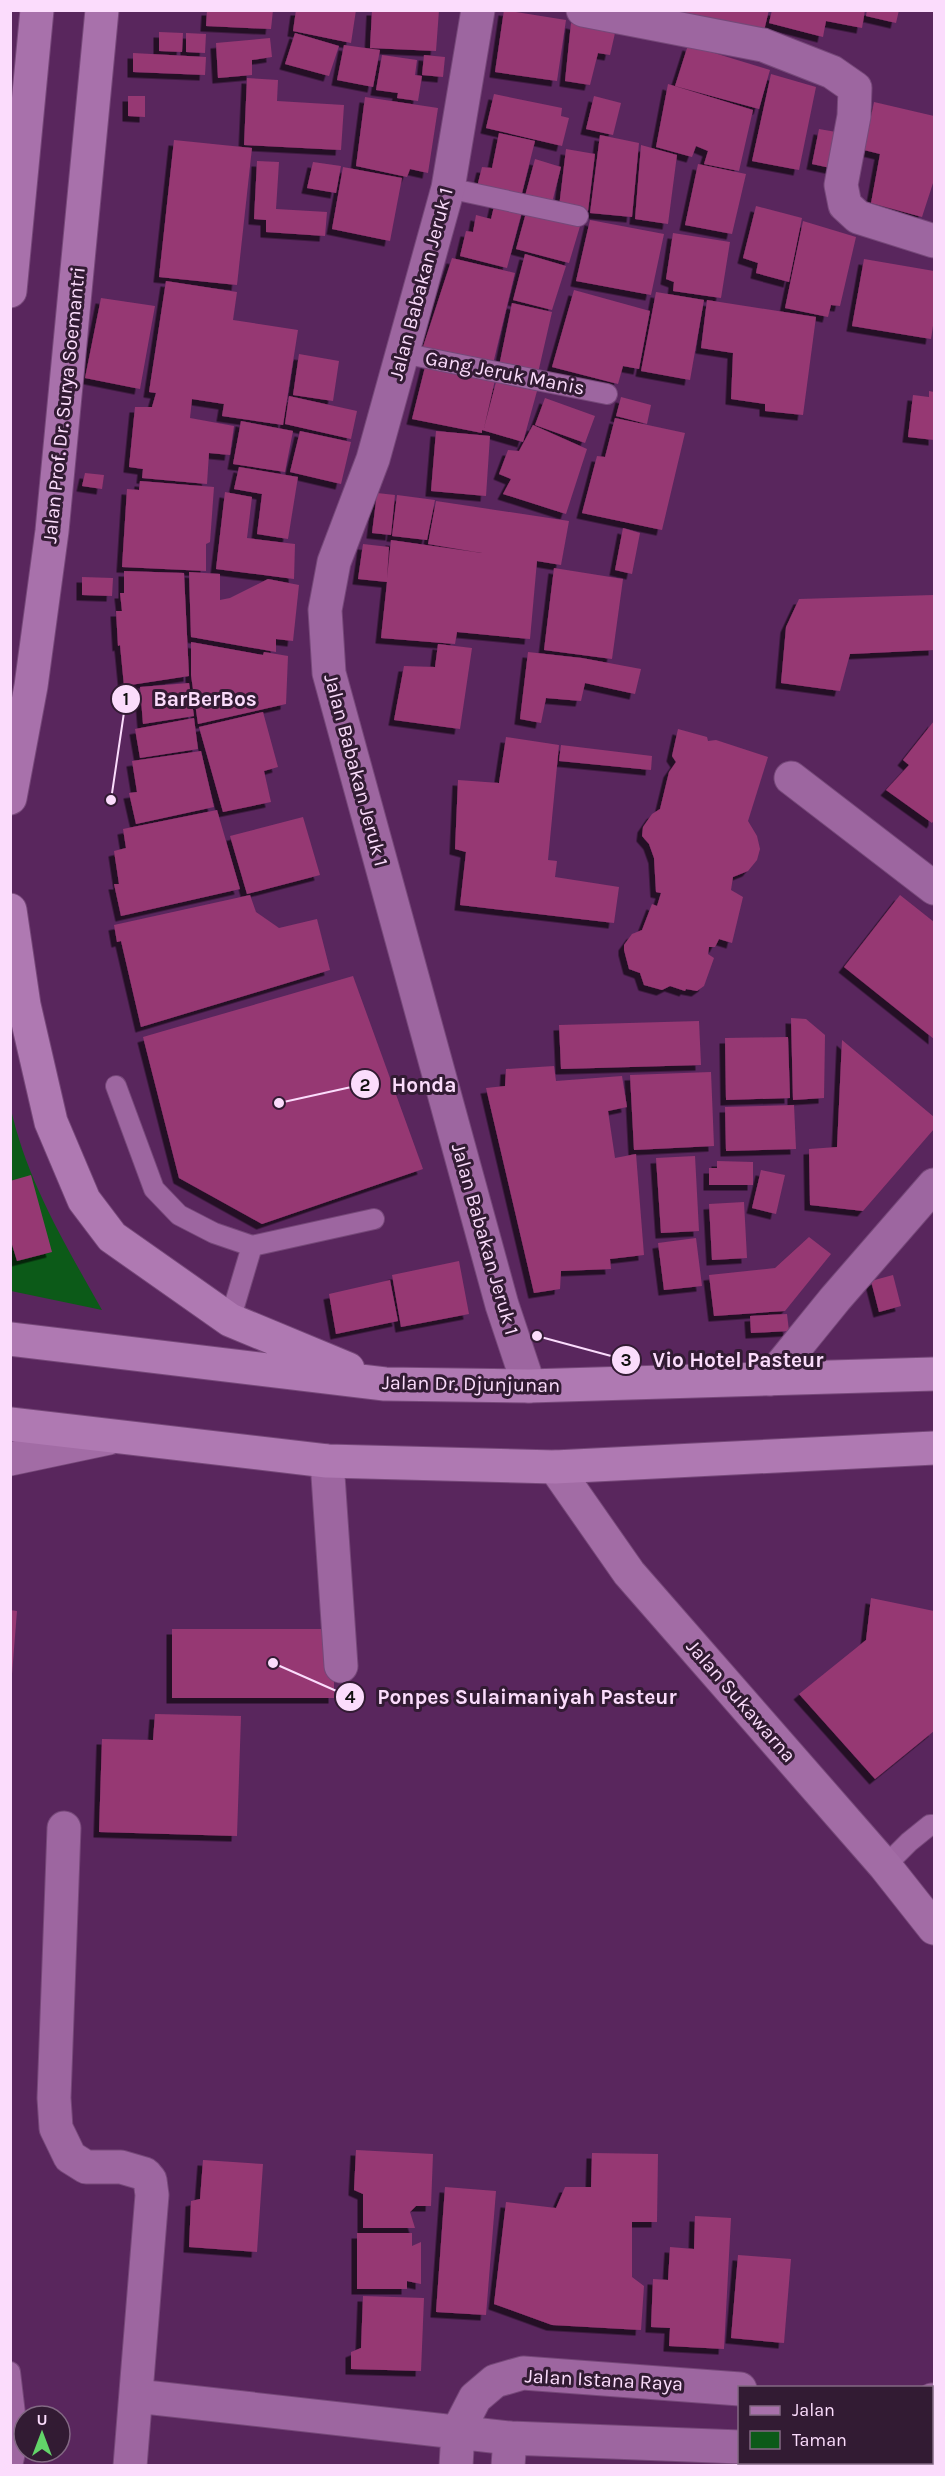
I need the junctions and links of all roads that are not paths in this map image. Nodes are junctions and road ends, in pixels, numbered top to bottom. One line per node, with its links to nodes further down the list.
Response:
1 (38, 10): 8 (main road)
2 (102, 10): 12 (main road, Jalan Prof. Dr. Surya Soemantri)
3 (478, 10): 5 (street, Jalan Babakan Jeruk 1)
4 (583, 10): 7 (street)
5 (448, 188): 6 (lane); 9 (street, Jalan Babakan Jeruk 1)
6 (578, 216)
7 (934, 241)
8 (10, 291)
9 (402, 353): 10 (lane, Gang Jeruk Manis); 24 (street, Jalan Babakan Jeruk 1)
10 (607, 394)
11 (791, 778): 13 (street)
12 (10, 798)
13 (934, 888)
14 (10, 910): 19 (highway)
15 (116, 1086): 18 (lane)
16 (934, 1185): 22 (street)
17 (374, 1219): 18 (lane)
18 (252, 1246): 19 (lane)
19 (230, 1320): 23 (highway)
20 (10, 1338): 23 (highway, Jalan Dr. Djunjunan)
21 (934, 1374): 22 (highway, Jalan Dr. Djunjunan)
22 (770, 1379): 24 (highway, Jalan Dr. Djunjunan)
23 (385, 1384): 24 (highway, Jalan Dr. Djunjunan)
24 (529, 1386)
25 (10, 1424): 26 (highway)
26 (116, 1437): 28 (street); 29 (highway)
27 (934, 1448): 30 (highway)
28 (10, 1459)
29 (327, 1461): 30 (highway); 31 (street)
30 (555, 1467): 34 (street, Jalan Sukawarna)
31 (341, 1666)
32 (934, 1826): 34 (lane)
33 (64, 1828): 38 (street)
34 (885, 1866): 35 (street, Jalan Sukawarna)
35 (934, 1928)
36 (10, 2372): 42 (lane)
37 (738, 2389): 39 (street, Jalan Istana Raya)
38 (136, 2396): 39 (street); 43 (street)
39 (458, 2431): 41 (street); 44 (street, Jalan Istana Raya)
40 (738, 2447): 41 (street)
41 (509, 2452)
42 (12, 2466)
43 (130, 2466)
44 (456, 2466)

